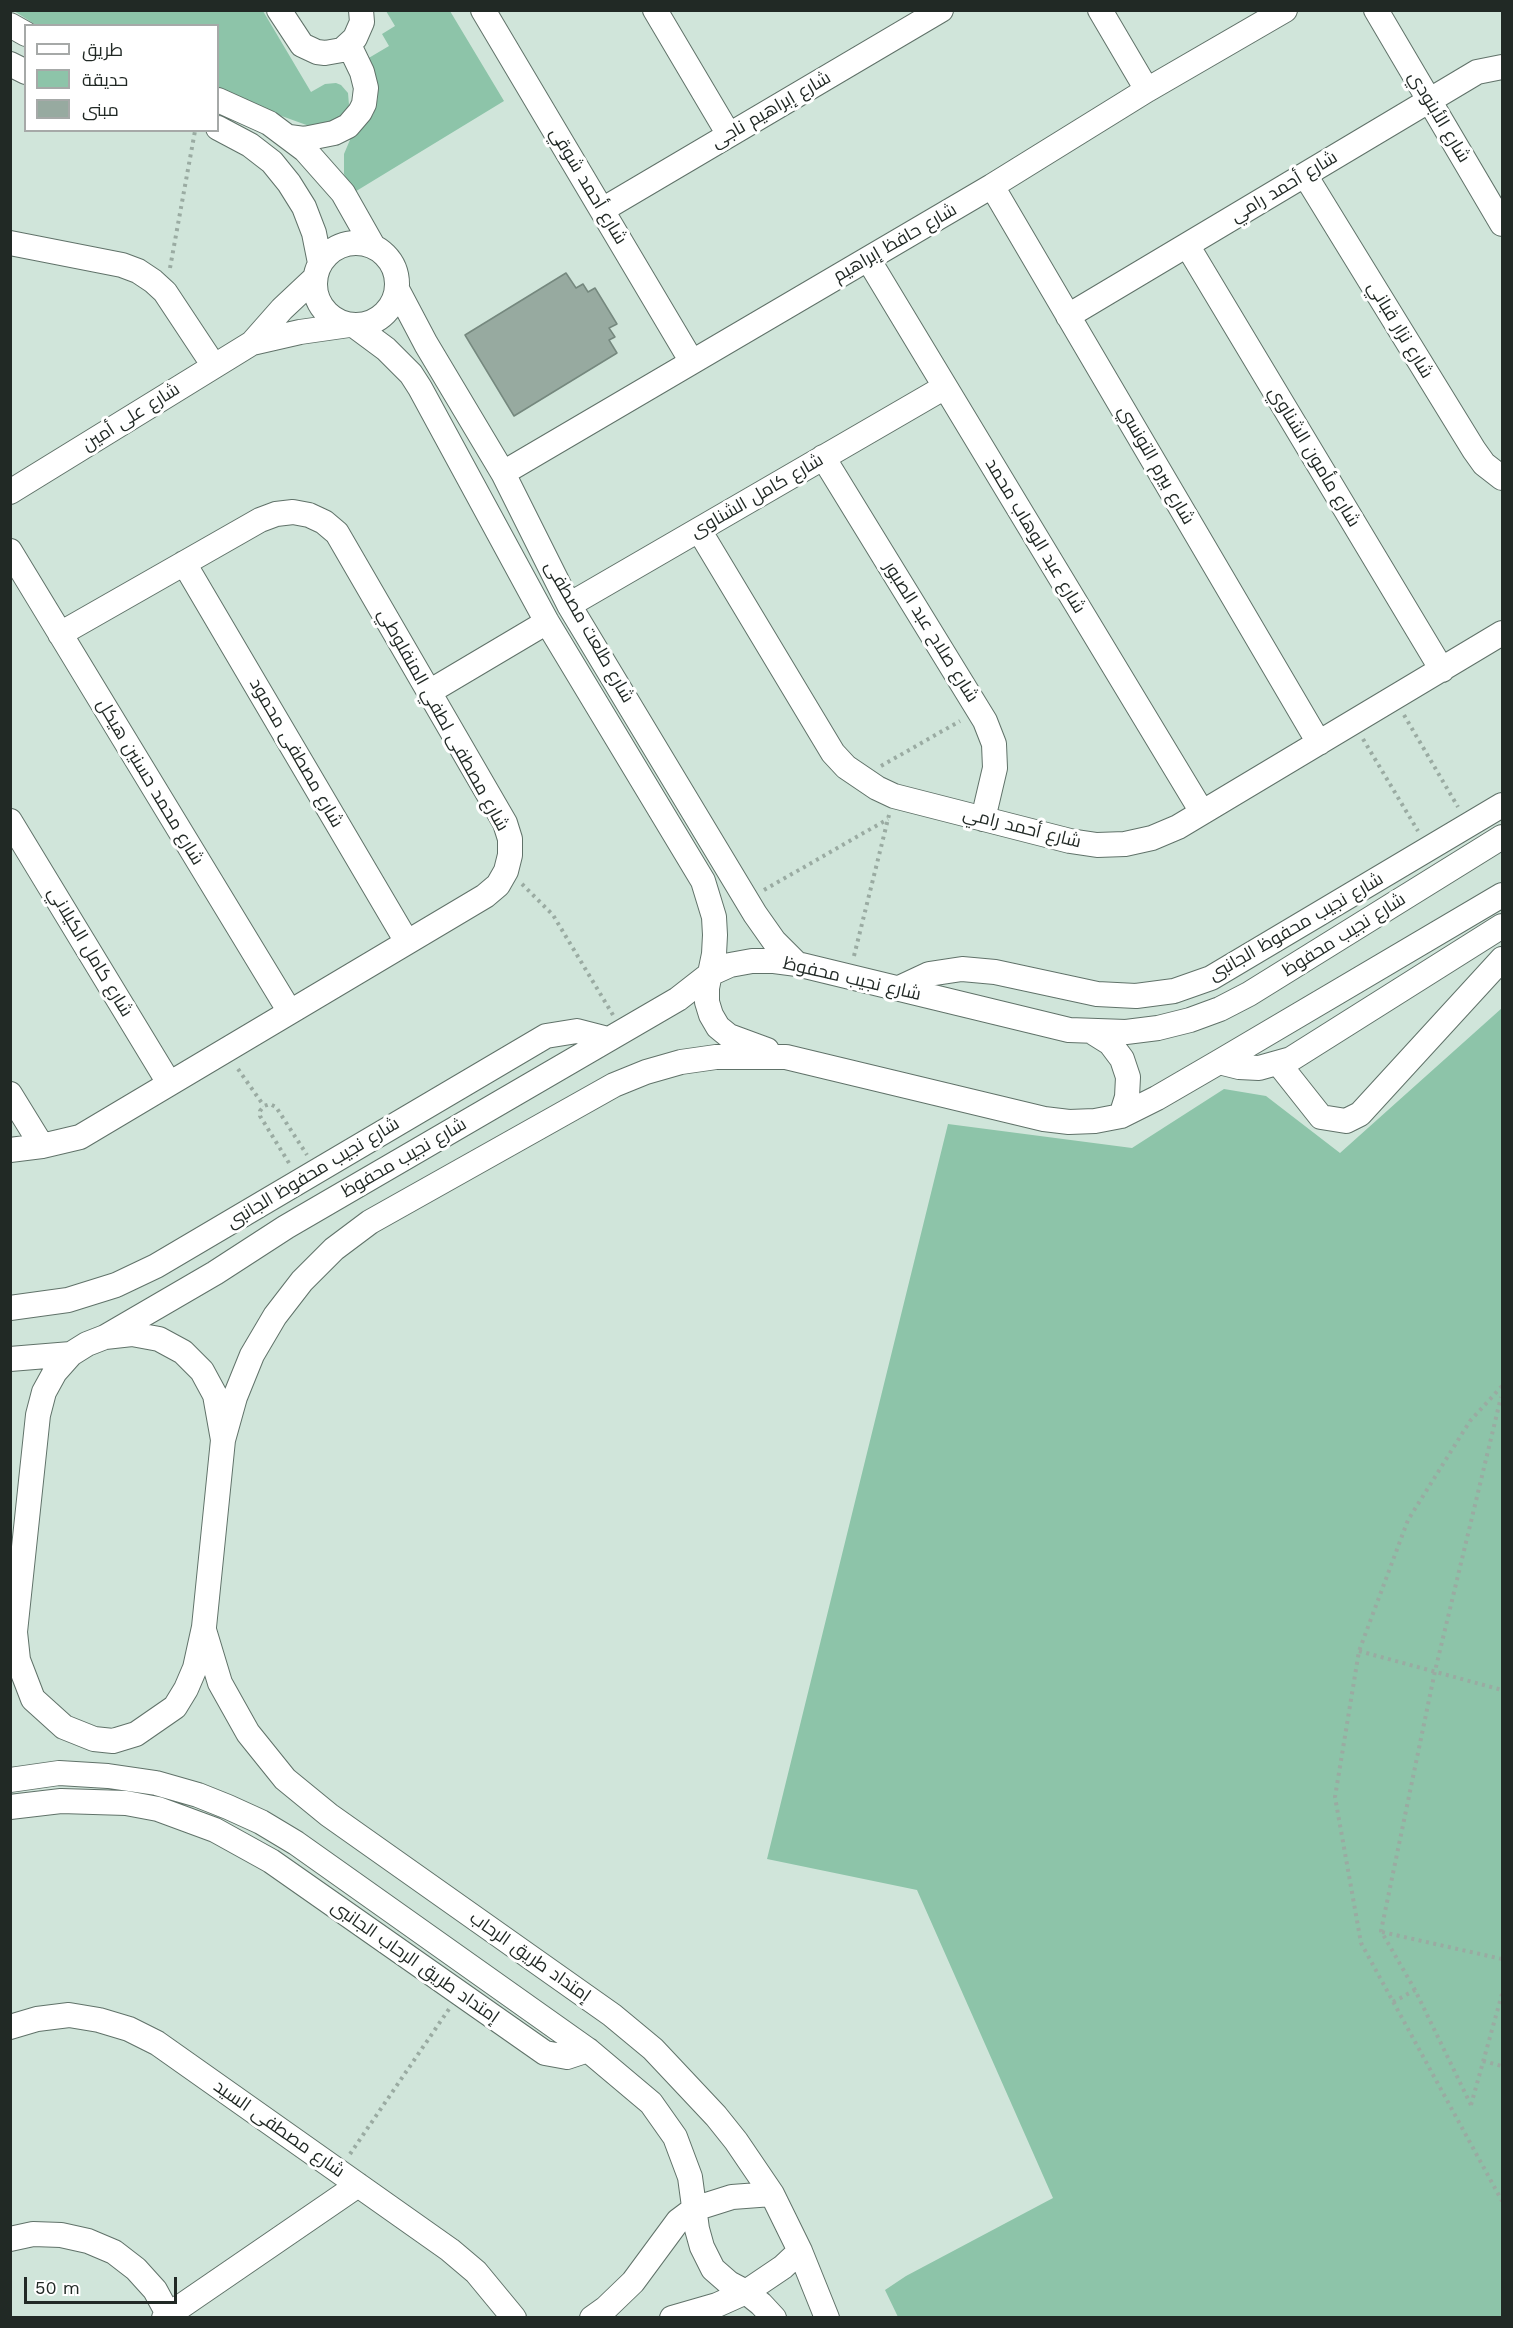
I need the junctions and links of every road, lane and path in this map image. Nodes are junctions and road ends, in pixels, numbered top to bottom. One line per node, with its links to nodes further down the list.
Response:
1 (279, 10): 11 (street)
2 (362, 10): 11 (street)
3 (483, 10): 26 (street, شارع أحمد شوقي)
4 (941, 10): 21 (street, شارع إبراهيم ناجى)
5 (1100, 10): 15 (street)
6 (1285, 10): 15 (street, شارع حافظ إبراهيم)
7 (1376, 10): 17 (street, شارع الأبنودي)
8 (660, 12): 21 (street)
9 (10, 25): 10 (street)
10 (24, 33)
11 (349, 45): 18 (street)
12 (10, 64): 14 (street)
13 (1503, 67): 17 (street, شارع أحمد رامي)
14 (24, 71)
15 (1147, 90): 25 (street, شارع حافظ إبراهيم)
16 (219, 100): 22 (street)
17 (1430, 100): 23 (street, شارع أحمد رامي); 27 (street, شارع الأبنودي)
18 (348, 126): 22 (street); 24 (street)
19 (219, 129): 32 (street)
20 (195, 132): 34 (path)
21 (729, 135): 26 (street, شارع إبراهيم ناجى)
22 (289, 137): 24 (street)
23 (1305, 175): 29 (street, شارع أحمد رامي); 43 (street, شارع نزار قباني)
24 (333, 179): 30 (street)
25 (992, 186): 31 (street, شارع حافظ إبراهيم); 35 (street, شارع بيرم التونسي)
26 (602, 210): 38 (street, شارع أحمد شوقي)
27 (1503, 224)
28 (10, 243): 34 (street)
29 (1187, 245): 35 (street, شارع أحمد رامي); 52 (street, شارع مأمون الشناوي)
30 (373, 246): 32 (street); 33 (street)
31 (868, 259): 38 (street, شارع حافظ إبراهيم); 40 (street, شارع عبد الوهاب محمد)
32 (317, 271): 36 (street); 37 (street, شارع على أمين)
33 (397, 289): 36 (street); 42 (street, شارع طلعت مصطفى)
34 (165, 292): 39 (street)
35 (1068, 316): 57 (street, شارع بيرم التونسي)
36 (352, 326): 37 (street, شارع على أمين); 49 (street, شارع طلعت مصطفى)
37 (252, 343): 39 (street, شارع على أمين)
38 (692, 362): 42 (street, شارع حافظ إبراهيم)
39 (214, 366): 44 (street, شارع على أمين)
40 (945, 387): 41 (street, شارع كامل الشناوى); 61 (street, شارع عبد الوهاب محمد)
41 (823, 457): 45 (street, شارع كامل الشناوى); 55 (street, شارع صلاح عبد الصبور)
42 (502, 473): 48 (street, شارع طلعت مصطفى)
43 (1503, 478)
44 (10, 492)
45 (699, 530): 48 (street, شارع كامل الشناوى); 58 (street, شارع أحمد رامي)
46 (10, 551): 51 (street, شارع محمد حسنين هيكل)
47 (184, 563): 51 (street, شارع مصطفى لطفي المنفلوطي); 53 (street, شارع مصطفى لطفي المنفلوطي); 71 (street, شارع مصطفى محمود)
48 (569, 605): 69 (street, شارع طلعت مصطفى)
49 (547, 622): 53 (street); 74 (street, شارع طلعت مصطفى)
50 (1503, 633): 52 (street, شارع أحمد رامي)
51 (60, 634): 77 (street, شارع محمد حسنين هيكل)
52 (1442, 670): 54 (street, شارع أحمد رامي)
53 (429, 692): 67 (street, شارع مصطفى لطفي المنفلوطي)
54 (1394, 698): 56 (street, شارع أحمد رامي); 64 (path)
55 (979, 710): 58 (path); 62 (street, شارع صلاح عبد الصبور)
56 (1353, 722): 57 (street, شارع أحمد رامي); 66 (path)
57 (1319, 743): 61 (street, شارع أحمد رامي)
58 (861, 778): 60 (street, شارع أحمد رامي)
59 (1503, 805): 64 (street, شارع نجيب محفوظ الجانبى)
60 (891, 807): 62 (street, شارع أحمد رامي); 69 (path); 75 (path)
61 (1202, 812): 62 (street, شارع أحمد رامي)
62 (983, 819)
63 (10, 821): 84 (street, شارع كامل الكيلاني)
64 (1469, 825): 66 (street, شارع نجيب محفوظ الجانبى)
65 (1503, 837): 78 (street, شارع نجيب محفوظ)
66 (1429, 849): 76 (street, شارع نجيب محفوظ الجانبى)
67 (506, 871): 71 (street); 79 (path)
68 (1503, 895): 82 (street)
69 (747, 899): 73 (street, شارع طلعت مصطفى)
70 (1503, 926): 83 (street)
71 (407, 942): 77 (street)
72 (1503, 959): 83 (street)
73 (797, 964): 74 (street, شارع نجيب محفوظ); 75 (street, شارع نجيب محفوظ)
74 (710, 974): 79 (street, شارع نجيب محفوظ); 81 (street, شارع طلعت مصطفى)
75 (849, 977): 76 (street, شارع نجيب محفوظ)
76 (899, 988): 78 (street, شارع نجيب محفوظ)
77 (290, 1012): 80 (street)
78 (1094, 1033): 87 (street)
79 (615, 1035): 90 (street, شارع نجيب محفوظ الجانبى); 92 (street, شارع نجيب محفوظ)
80 (225, 1051): 84 (street); 86 (path)
81 (786, 1057): 87 (street); 98 (street)
82 (1219, 1062): 83 (street); 87 (street)
83 (1279, 1064)
84 (169, 1083): 88 (street)
85 (10, 1094): 88 (street)
86 (264, 1106): 90 (path); 90 (path)
87 (1120, 1116)
88 (42, 1146): 89 (street)
89 (10, 1150)
90 (309, 1176): 91 (street, شارع نجيب محفوظ الجانبى)
91 (10, 1308)
92 (105, 1337): 93 (street, شارع نجيب محفوظ); 98 (street)
93 (71, 1354): 94 (street); 99 (street)
94 (10, 1359)
95 (1503, 1386): 96 (path)
96 (1494, 1395): 97 (path); 102 (path)
97 (1502, 1397): 103 (path)
98 (223, 1440): 101 (street)
99 (20, 1505): 100 (street)
100 (14, 1597): 105 (street)
101 (204, 1627): 105 (street); 122 (street, إمتداد طريق الرحاب)
102 (1359, 1651): 103 (path); 116 (path)
103 (1436, 1671): 104 (path); 111 (path)
104 (1503, 1690)
105 (113, 1741): 106 (street)
106 (108, 1776): 107 (street); 109 (street)
107 (10, 1780)
108 (10, 1807): 110 (street, إمتداد طريق الرحاب الجانبى)
109 (261, 1822): 110 (street); 118 (street)
110 (247, 1846): 114 (street, إمتداد طريق الرحاب الجانبى)
111 (1381, 1931): 112 (path); 113 (path)
112 (1503, 1959)
113 (1415, 1990): 116 (path); 119 (path)
114 (460, 1994): 118 (street, إمتداد طريق الرحاب الجانبى); 121 (path)
115 (1503, 1994): 119 (path)
116 (1393, 2002): 123 (path)
117 (10, 2027): 121 (street, شارع مصطفى السيد)
118 (588, 2050): 124 (street)
119 (1484, 2061): 120 (path)
120 (1503, 2066)
121 (348, 2178): 129 (street); 130 (street, شارع مصطفى السيد)
122 (772, 2194): 124 (street); 126 (street, إمتداد طريق الرحاب)
123 (1503, 2201)
124 (694, 2210): 127 (street); 128 (street)
125 (10, 2239): 129 (street)
126 (800, 2251): 127 (street); 133 (street, إمتداد طريق الرحاب)
127 (746, 2292): 131 (street); 132 (street)
128 (603, 2314)
129 (166, 2316)
130 (514, 2318)
131 (672, 2318)
132 (774, 2318)
133 (827, 2318)

